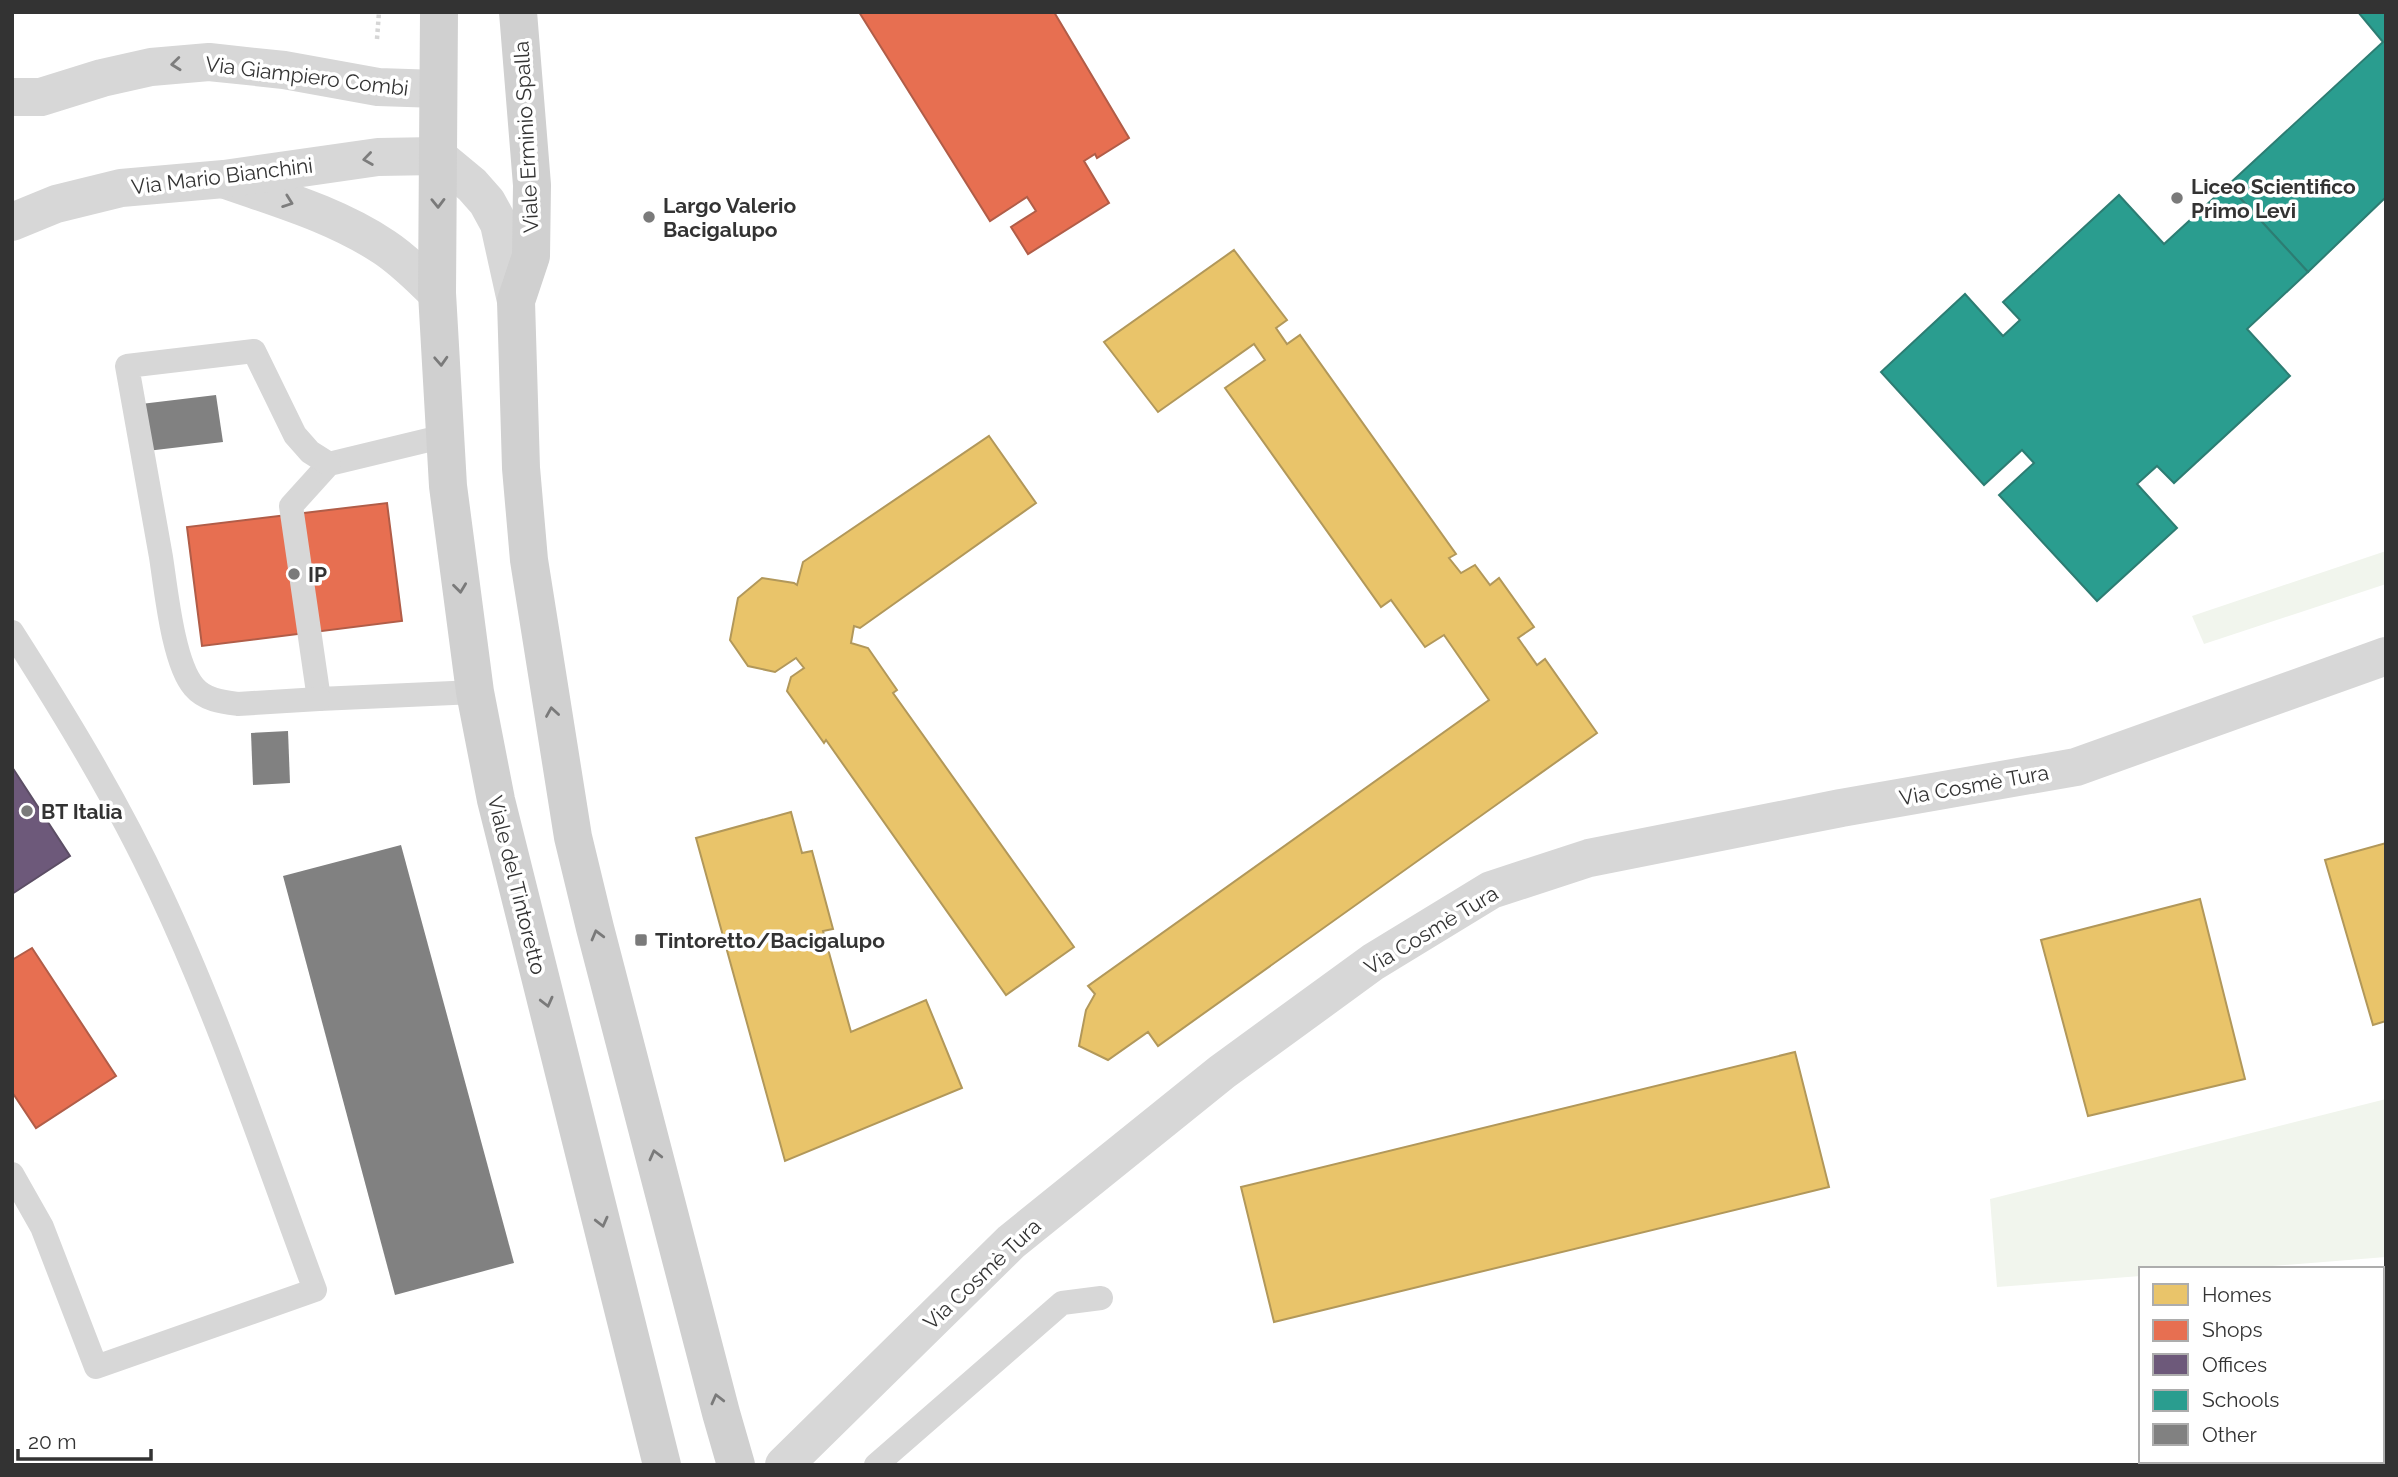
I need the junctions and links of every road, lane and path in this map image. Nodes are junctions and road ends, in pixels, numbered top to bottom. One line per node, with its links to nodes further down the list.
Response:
1 (379, 12): 4 (path)
2 (439, 12): 5 (main road)
3 (518, 12): 11 (main road, Viale Erminio Spalla)
4 (377, 39)
5 (438, 89): 6 (street, Via Giampiero Combi, one-way to 6); 7 (main road)
6 (12, 96)
7 (436, 156): 8 (street, Via Mario Bianchini, one-way to 8); 10 (main road, one-way to 10); 11 (street)
8 (224, 179): 9 (street, Via Mario Bianchini); 10 (street, one-way to 10)
9 (12, 222)
10 (437, 293): 12 (main road, Viale del Tintoretto, one-way to 12)
11 (516, 301): 21 (main road, one-way to 11)
12 (445, 436): 13 (lane); 16 (main road, Viale del Tintoretto, one-way to 16)
13 (329, 464): 17 (lane); 17 (lane)
14 (12, 632): 18 (lane)
15 (2386, 656): 22 (street, Via Cosmè Tura)
16 (475, 692): 17 (lane); 20 (main road, Viale del Tintoretto, one-way to 20)
17 (319, 699)
18 (12, 1174)
19 (1101, 1298): 23 (lane)
20 (662, 1465)
21 (736, 1465)
22 (784, 1465)
23 (876, 1465)

